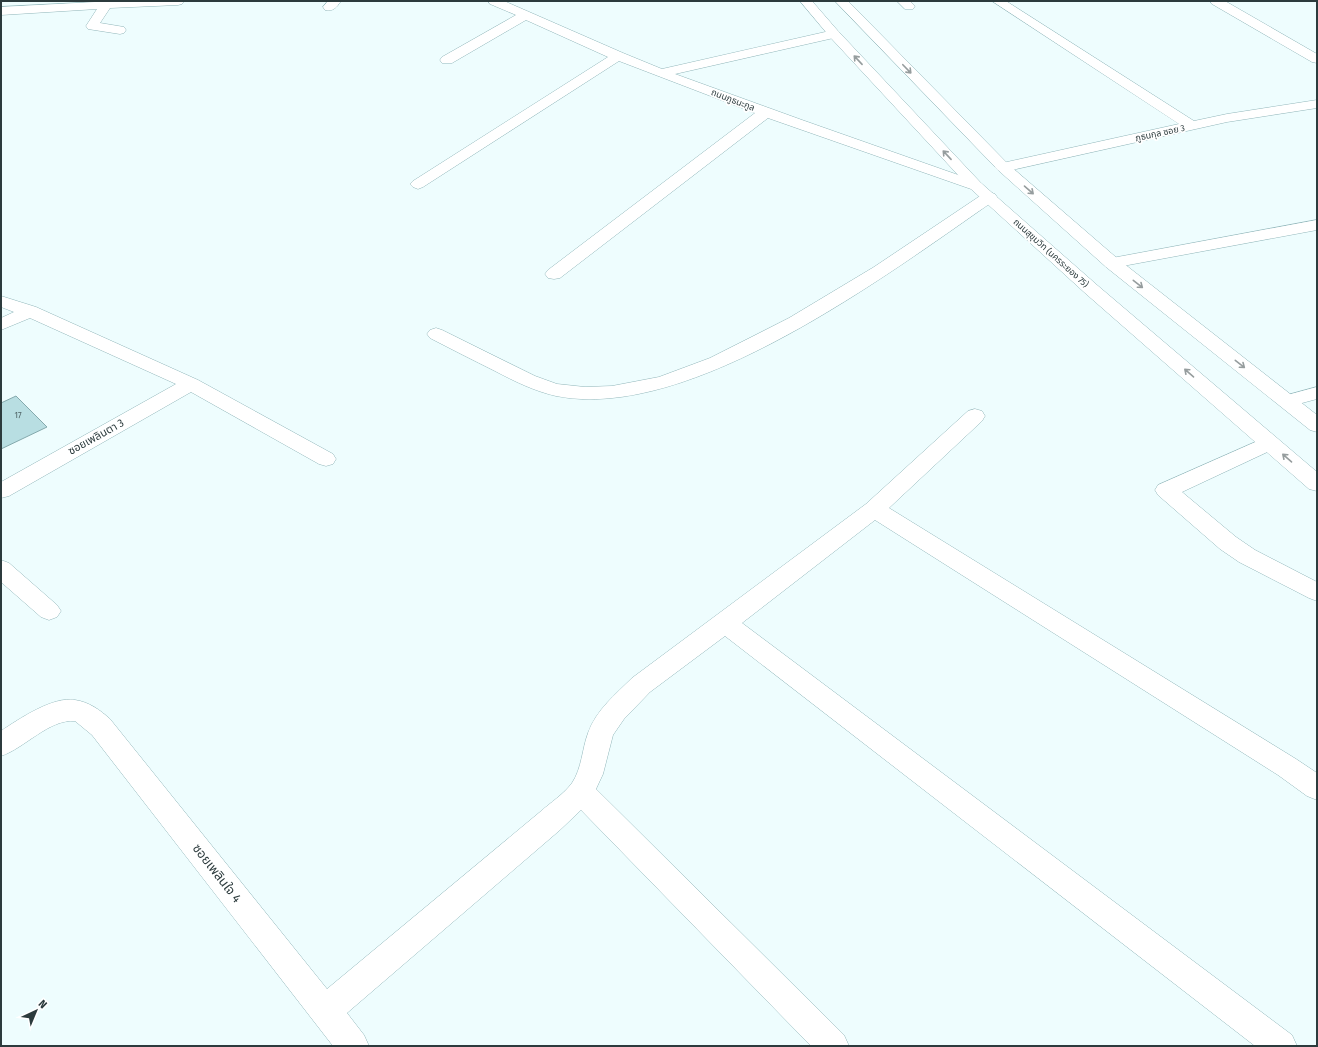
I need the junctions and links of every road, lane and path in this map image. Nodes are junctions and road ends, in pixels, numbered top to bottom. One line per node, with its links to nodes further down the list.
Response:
1 (178, 1): 8 (street)
2 (494, 1): 10 (street, ถนนภูธนะกูล)
3 (806, 1): 12 (street, ถนนสุขุมวิท (นครระยอง 75))
4 (841, 1): 20 (street, one-way to 20)
5 (998, 1): 19 (street)
6 (1216, 1): 14 (street)
7 (33, 5): 8 (street); 9 (street)
8 (106, 5): 11 (street)
9 (1, 10)
10 (525, 15): 13 (street, ถนนภูธนะกูล); 15 (street)
11 (120, 30)
12 (834, 34): 16 (street); 22 (street, ถนนสุขุมวิท (นครระยอง 75), one-way to 12)
13 (618, 56): 16 (street, ถนนภูธนะกูล); 21 (street)
14 (1317, 59)
15 (447, 60)
16 (661, 73): 18 (street, ถนนภูธนะกูล)
17 (1317, 104): 19 (street, ภูธนกุล ซอย 3)
18 (766, 112): 22 (street, ถนนภูธนะกูล); 25 (street)
19 (1192, 126): 20 (street, ภูธนกุล ซอย 3)
20 (1003, 167): 24 (street, one-way to 24)
21 (418, 184)
22 (983, 191): 29 (street); 35 (street, ถนนสุขุมวิท (นครระยอง 75), one-way to 22)
23 (1317, 225): 24 (street)
24 (1112, 263): 32 (street, one-way to 32)
25 (554, 274)
26 (1, 301): 27 (street)
27 (30, 311): 28 (street); 30 (street)
28 (1, 325)
29 (436, 334)
30 (191, 384): 36 (street); 38 (street, ซอยเพลินตา 3)
31 (1317, 393): 32 (street)
32 (1287, 401): 34 (street)
33 (975, 416): 39 (street)
34 (1317, 425)
35 (1270, 443): 37 (street, ถนนสุขุมวิท (นครระยอง 75), one-way to 35); 41 (street)
36 (326, 459)
37 (1317, 484)
38 (1, 490)
39 (874, 509): 43 (street); 45 (street)
40 (1, 569): 42 (street)
41 (1317, 592)
42 (48, 611)
43 (725, 623): 46 (street); 50 (street)
44 (1, 745): 47 (street, ซอยเพลินใจ 4)
45 (1317, 788)
46 (581, 792): 47 (street); 49 (street)
47 (324, 1010): 48 (street, ซอยเพลินใจ 4)
48 (353, 1046)
49 (833, 1046)
50 (1281, 1046)

